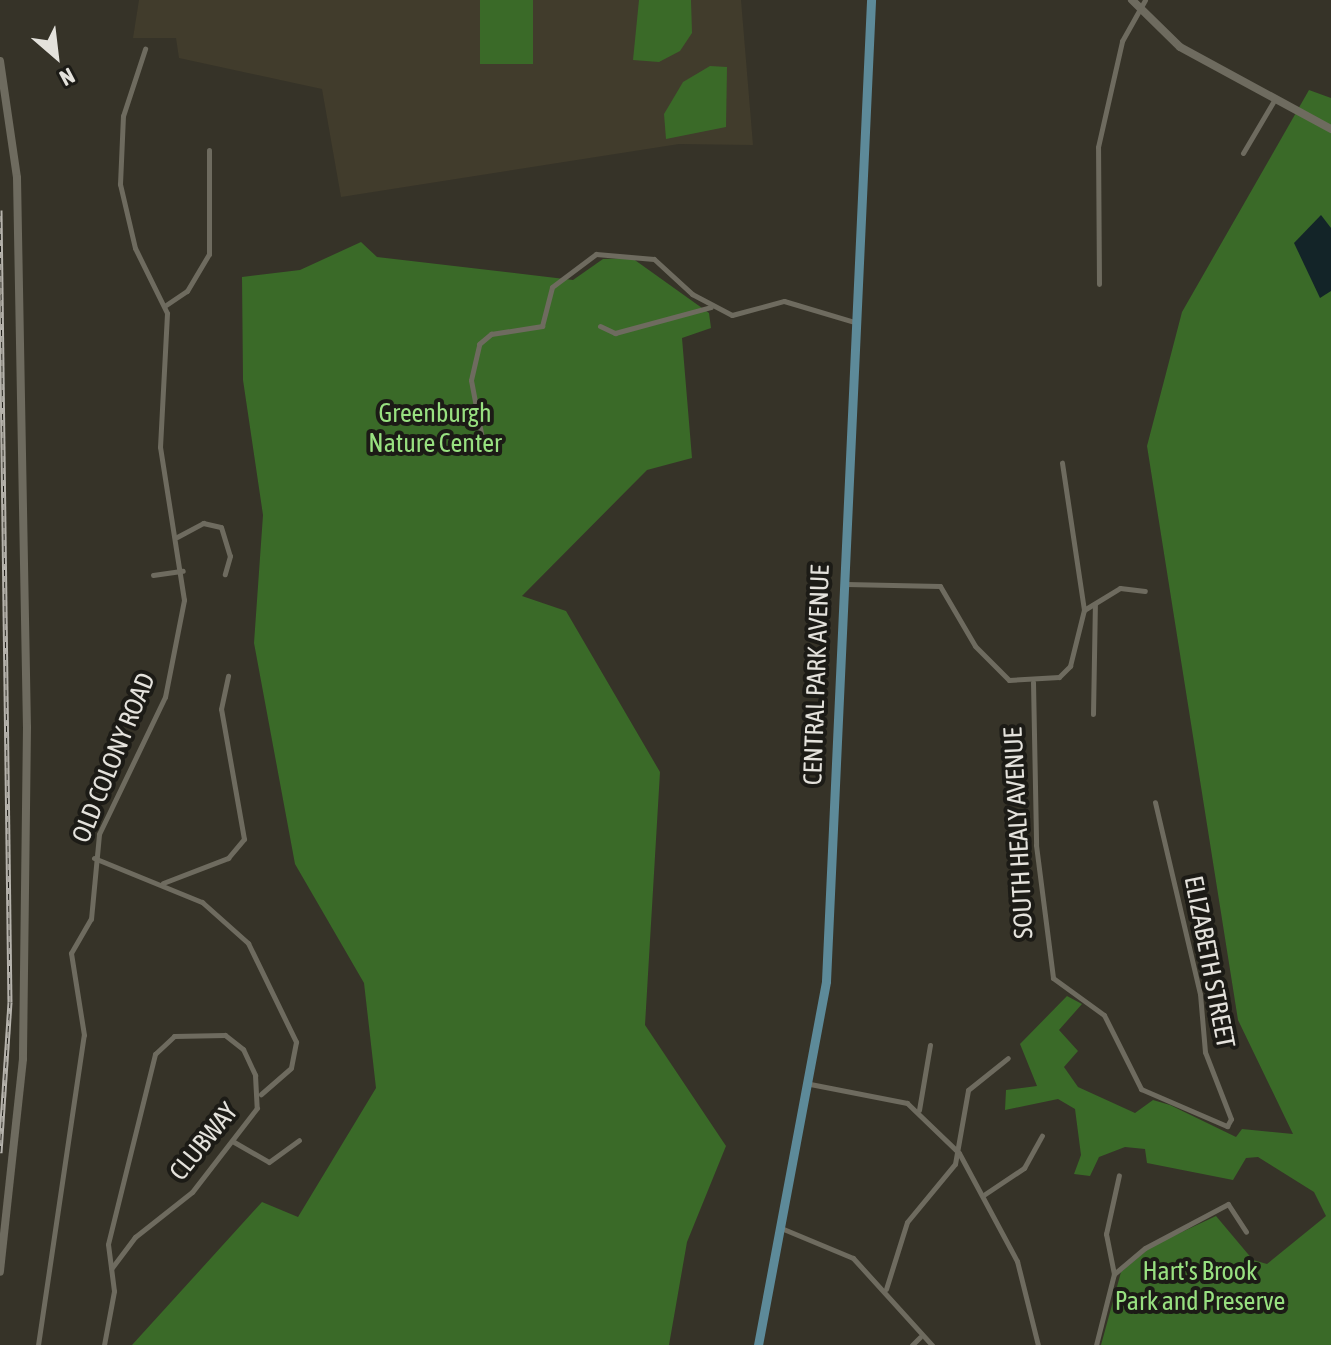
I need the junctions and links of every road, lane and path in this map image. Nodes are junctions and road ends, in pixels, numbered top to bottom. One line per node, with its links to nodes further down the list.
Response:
1 (871, 0): 13 (main road, CENTRAL PARK AVENUE)
2 (1132, 0): 3 (street)
3 (1142, 4): 6 (street); 10 (street)
4 (145, 49): 11 (street)
5 (0, 61): 46 (street)
6 (1273, 102): 7 (street); 9 (street)
7 (1331, 129)
8 (209, 150): 11 (street)
9 (1243, 153)
10 (1099, 284)
11 (166, 305): 17 (street, OLD COLONY ROAD)
12 (712, 307): 13 (street); 14 (street); 15 (street)
13 (854, 322): 21 (main road, CENTRAL PARK AVENUE)
14 (600, 326)
15 (484, 449)
16 (1062, 463): 24 (street)
17 (177, 537): 18 (street, OLD COLONY ROAD); 19 (street)
18 (184, 571): 20 (street); 29 (street, OLD COLONY ROAD)
19 (225, 574)
20 (153, 575)
21 (843, 584): 26 (street); 33 (main road, CENTRAL PARK AVENUE)
22 (1145, 591): 23 (street)
23 (1095, 604): 24 (street); 27 (street)
24 (1084, 610): 26 (street)
25 (228, 676): 30 (street)
26 (1033, 682): 36 (street, SOUTH HEALY AVENUE)
27 (1093, 714)
28 (1155, 802): 36 (street, ELIZABETH STREET)
29 (94, 858): 30 (street); 50 (street, OLD COLONY ROAD)
30 (162, 883): 34 (street)
31 (930, 1045): 35 (street)
32 (1008, 1058): 40 (street)
33 (810, 1084): 35 (street); 43 (main road, CENTRAL PARK AVENUE)
34 (261, 1094): 39 (street, CLUBWAY); 45 (street, CLUBWAY)
35 (919, 1110): 40 (street)
36 (1229, 1126)
37 (1042, 1136): 42 (street)
38 (299, 1140): 39 (street)
39 (234, 1142): 45 (street, CLUBWAY)
40 (959, 1153): 42 (street); 48 (street)
41 (1119, 1175): 47 (street)
42 (985, 1194): 55 (street)
43 (781, 1228): 48 (street); 52 (main road, CENTRAL PARK AVENUE)
44 (1246, 1232): 47 (street)
45 (112, 1268): 51 (street, CLUBWAY)
46 (0, 1272)
47 (1114, 1274): 56 (street)
48 (886, 1289): 49 (street)
49 (920, 1337): 53 (street); 54 (street)
50 (38, 1345)
51 (104, 1345)
52 (758, 1345)
53 (912, 1345)
54 (932, 1345)
55 (1038, 1345)
56 (1096, 1345)

